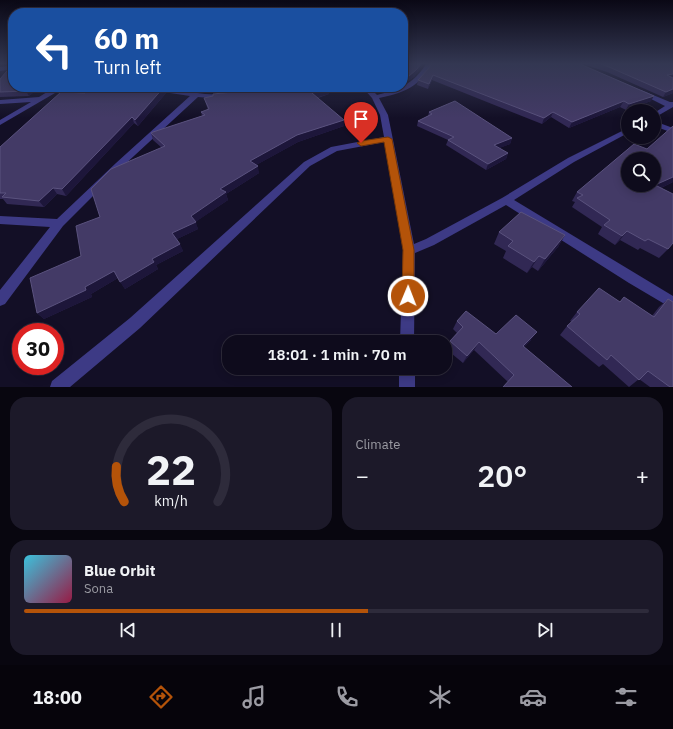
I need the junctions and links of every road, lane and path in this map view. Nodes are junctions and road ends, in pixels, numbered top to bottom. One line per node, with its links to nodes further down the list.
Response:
1 (637, 90): 11 (street)
2 (51, 92): 9 (street)
3 (185, 92): 6 (street)
4 (370, 92): 8 (street)
5 (396, 92): 8 (street)
6 (194, 96): 7 (street); 20 (street)
7 (228, 96)
8 (375, 97): 17 (street)
9 (40, 99): 10 (street); 13 (street)
10 (0, 102)
11 (672, 105): 12 (street)
12 (661, 112)
13 (0, 123)
14 (661, 125): 15 (street)
15 (673, 131)
16 (621, 134): 18 (street)
17 (388, 139): 21 (street); 26 (street)
18 (506, 200): 21 (street); 23 (street)
19 (0, 220): 20 (street)
20 (59, 223): 22 (street)
21 (409, 250): 24 (street)
22 (0, 300)
23 (673, 303)
24 (407, 335)
25 (407, 375): 27 (street)
26 (58, 387)
27 (407, 387)

